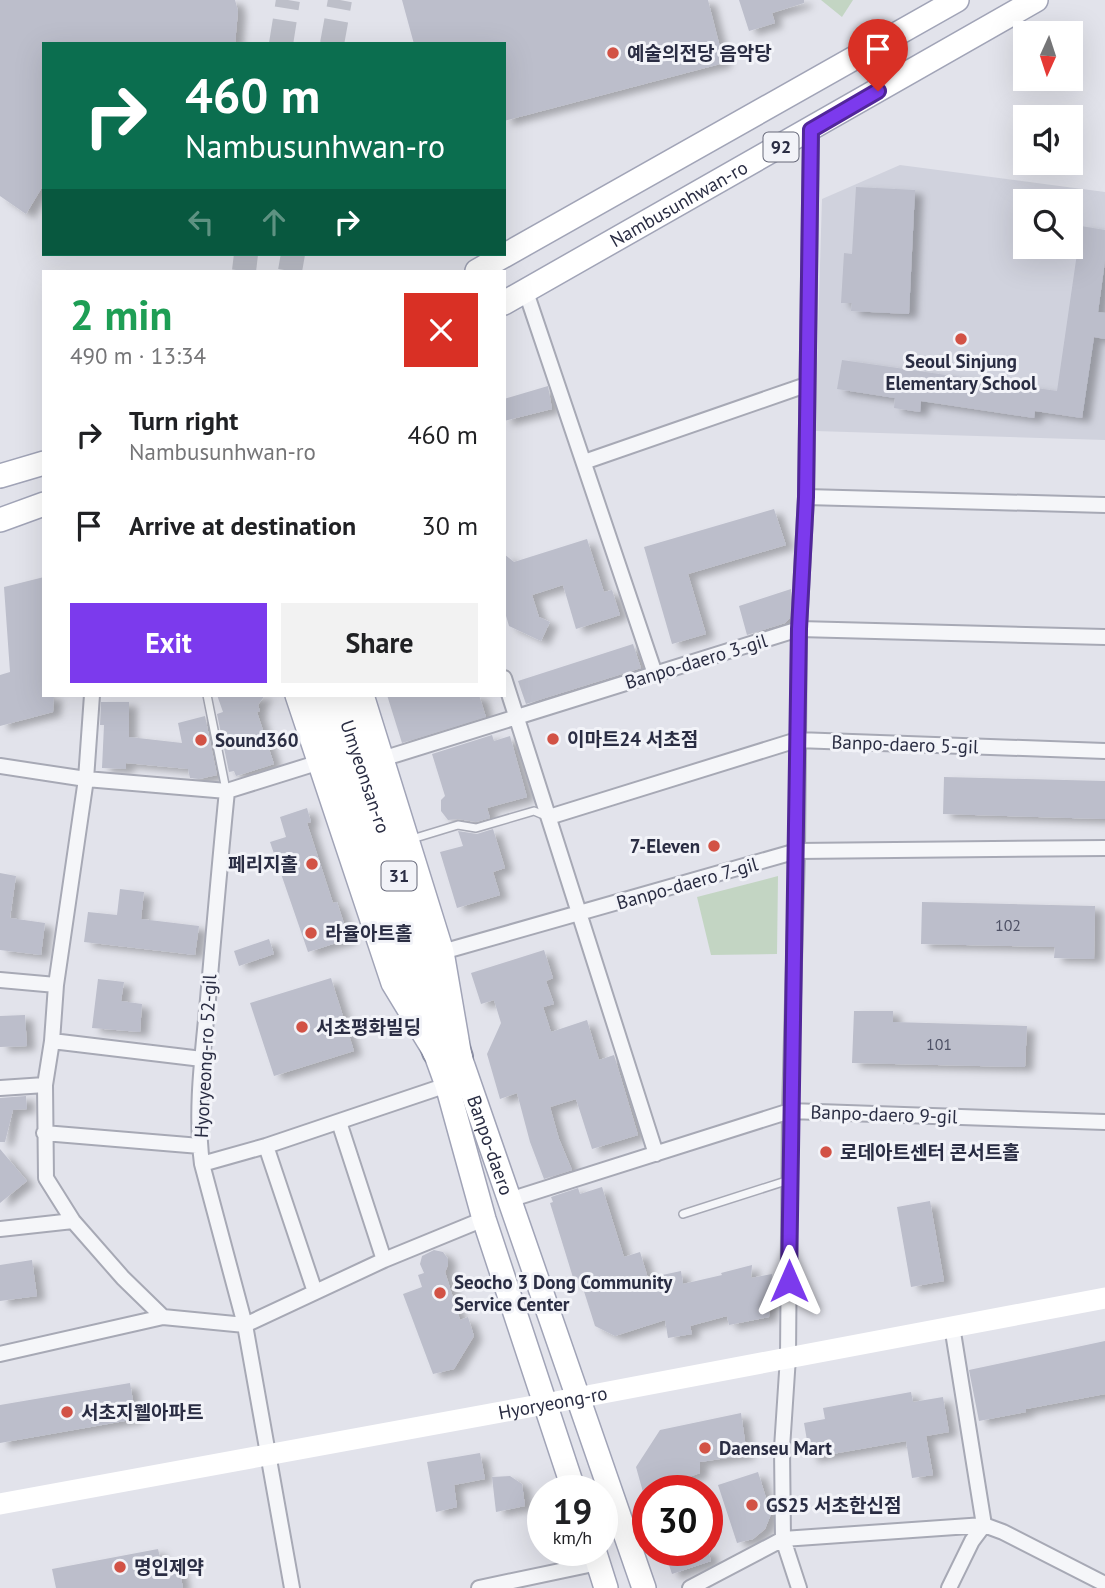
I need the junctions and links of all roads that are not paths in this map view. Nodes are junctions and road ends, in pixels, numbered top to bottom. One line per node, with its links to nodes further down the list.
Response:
1 (957, 0): 4 (main road, 92)
2 (1036, 0): 3 (main road, Nambusunhwan-ro / 92)
3 (811, 130): 7 (main road, Nambusunhwan-ro / 92); 9 (street)
4 (506, 255)
5 (504, 256): 6 (main road, 92)
6 (479, 270)
7 (526, 292): 8 (main road, Nambusunhwan-ro / 92); 10 (street)
8 (506, 302)
9 (806, 385): 10 (street); 13 (street)
10 (584, 463): 19 (street)
11 (42, 464): 12 (main road)
12 (0, 476)
13 (806, 497): 15 (street); 17 (street)
14 (42, 505): 16 (main road)
15 (1105, 505)
16 (0, 520)
17 (799, 629): 18 (street, Banpo-daero 3-gil); 19 (street, Banpo-daero 3-gil); 28 (street)
18 (1105, 637)
19 (655, 674): 27 (street, Banpo-daero 3-gil)
20 (506, 685): 27 (street)
21 (92, 697): 33 (street)
22 (207, 697): 34 (lane, Hyoryeong-ro 52-gil)
23 (298, 697): 31 (main road, Banpo-daero)
24 (320, 697): 44 (highway, Umyeonsan-ro / 31)
25 (339, 697): 45 (highway, Umyeonsan-ro / 31)
26 (363, 697): 30 (main road, Banpo-daero)
27 (516, 718): 30 (street, Banpo-daero 3-gil); 35 (street)
28 (797, 740): 29 (street, Banpo-daero 5-gil); 35 (street, Banpo-daero 5-gil); 38 (street)
29 (1105, 751)
30 (382, 759): 36 (main road, Banpo-daero)
31 (320, 762): 34 (street); 44 (main road, Banpo-daero)
32 (0, 766): 33 (street)
33 (86, 779): 34 (street); 42 (street)
34 (227, 791): 46 (street, Hyoryeong-ro 52-gil)
35 (549, 817): 36 (lane); 39 (street)
36 (408, 840): 40 (main road, Banpo-daero)
37 (1105, 848): 38 (street, Banpo-daero 7-gil)
38 (797, 851): 39 (street, Banpo-daero 7-gil); 50 (street)
39 (579, 915): 40 (street, Banpo-daero 7-gil); 56 (street)
40 (442, 952): 45 (main road, Banpo-daero)
41 (0, 980): 42 (street)
42 (56, 985): 43 (street)
43 (52, 1041): 46 (street); 47 (street)
44 (435, 1052): 48 (main road, Banpo-daero / 31)
45 (460, 1056): 59 (main road, Banpo-daero)
46 (202, 1059): 54 (street, Hyoryeong-ro 52-gil)
47 (45, 1085): 49 (street); 53 (street)
48 (447, 1085): 51 (street); 61 (main road, Banpo-daero / 31)
49 (0, 1088)
50 (790, 1111): 52 (street, Banpo-daero 9-gil); 56 (street, Banpo-daero 9-gil); 58 (street)
51 (339, 1122): 55 (street); 64 (street)
52 (1105, 1122)
53 (44, 1133): 54 (street); 62 (street)
54 (200, 1146): 57 (street, Hyoryeong-ro 52-gil)
55 (266, 1146): 57 (street); 65 (street)
56 (656, 1154): 59 (street, Banpo-daero 9-gil)
57 (202, 1164): 68 (street, Hyoryeong-ro 52-gil)
58 (789, 1180): 60 (lane); 71 (street)
59 (509, 1200): 72 (main road, Banpo-daero)
60 (682, 1214)
61 (484, 1219): 64 (street); 73 (main road, Banpo-daero / 31)
62 (73, 1221): 63 (street); 67 (street)
63 (0, 1229)
64 (384, 1260): 65 (street)
65 (315, 1292): 68 (street)
66 (1105, 1298): 69 (main road, Hyoryeong-ro)
67 (163, 1317): 68 (street); 70 (street)
68 (244, 1325): 74 (street, Hyoryeong-ro 52-gil)
69 (953, 1326): 71 (main road, Hyoryeong-ro); 77 (street)
70 (0, 1354)
71 (788, 1357): 72 (main road, Hyoryeong-ro); 78 (street)
72 (576, 1398): 73 (main road, Hyoryeong-ro); 85 (main road, Banpo-daero)
73 (545, 1404): 74 (main road, Hyoryeong-ro); 75 (main road, Banpo-daero / 31)
74 (268, 1454): 76 (main road, Hyoryeong-ro); 82 (street, Hyoryeong-ro 52-gil)
75 (569, 1475)
76 (0, 1504)
77 (984, 1525): 78 (street); 81 (street); 88 (street)
78 (783, 1539): 86 (street); 87 (street)
79 (562, 1566): 83 (street)
80 (599, 1566): 84 (main road)
81 (1104, 1584)
82 (292, 1588)
83 (479, 1588)
84 (606, 1588)
85 (644, 1588)
86 (690, 1588)
87 (799, 1588)
88 (949, 1588)

